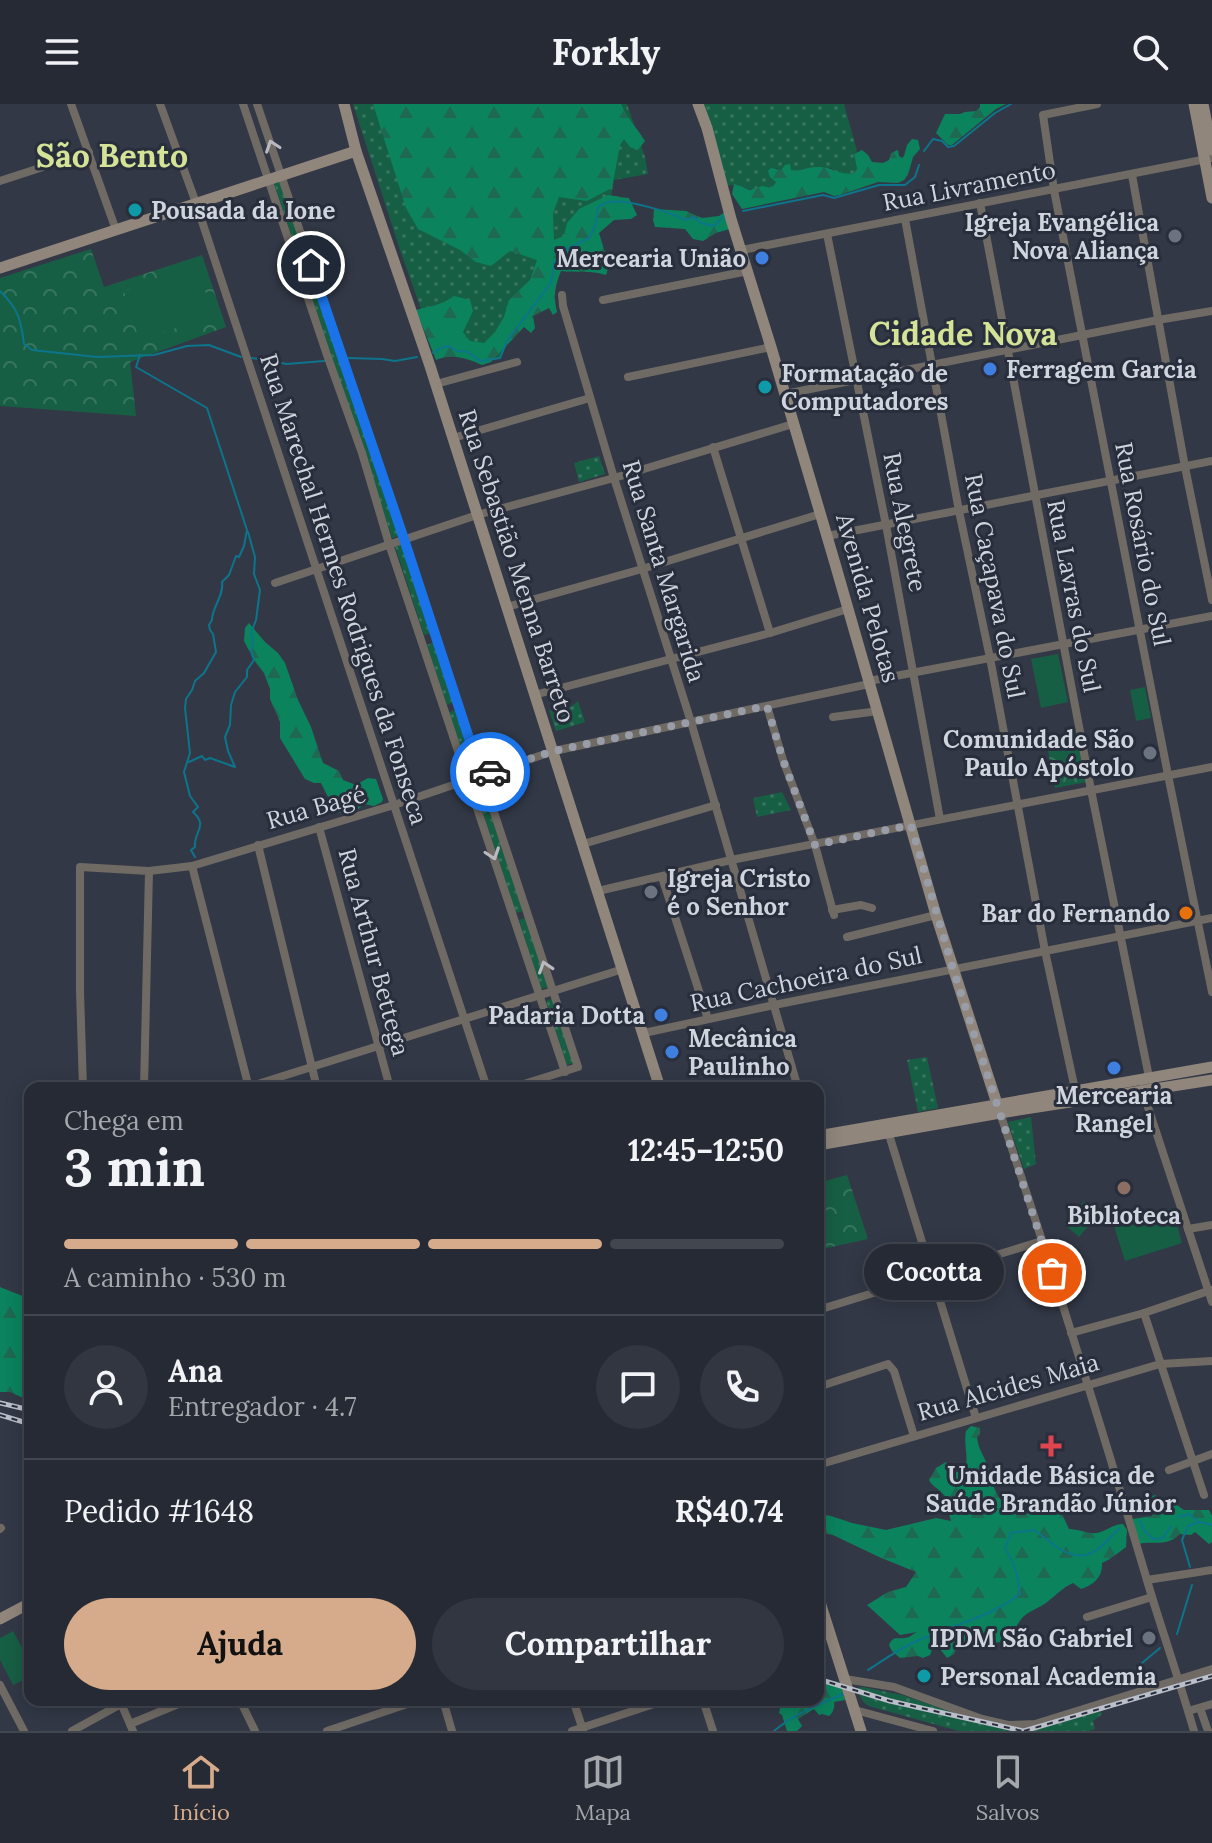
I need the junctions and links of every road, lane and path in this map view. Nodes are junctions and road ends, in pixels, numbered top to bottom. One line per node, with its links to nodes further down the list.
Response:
1 (71, 104): 11 (street)
2 (160, 104): 19 (street, Rua Marechal Hermes Rodrigues da Fonseca)
3 (243, 104): 15 (street)
4 (257, 104): 14 (street, one-way to 4)
5 (344, 104): 10 (main road, Rua Sebastião Menna Barreto)
6 (698, 104): 24 (main road, Avenida Pelotas)
7 (1097, 104): 17 (street, Rua Rosário do Sul)
8 (1194, 104): 12 (main road)
9 (1203, 104): 12 (main road)
10 (356, 151): 14 (main road); 38 (main road, Rua Sebastião Menna Barreto)
11 (89, 152): 16 (street); 22 (street)
12 (1209, 156): 13 (street, Rua Livramento); 18 (main road)
13 (1132, 175): 17 (street, Rua Livramento); 30 (street)
14 (282, 176): 15 (main road); 54 (street)
15 (269, 180): 19 (main road); 56 (street)
16 (0, 181)
17 (1054, 190): 20 (street, Rua Livramento); 31 (street, Rua Rosário do Sul)
18 (1212, 198)
19 (196, 203): 22 (main road); 58 (street, Rua Marechal Hermes Rodrigues da Fonseca)
20 (980, 203): 21 (street, Rua Livramento); 33 (street, Rua Lavras do Sul)
21 (905, 219): 23 (street, Rua Livramento); 35 (street, Rua Caçapava do Sul)
22 (116, 230): 25 (main road)
23 (827, 234): 24 (street, Rua Livramento); 37 (street, Rua Alegrete)
24 (742, 250): 26 (main road, Avenida Pelotas)
25 (0, 268)
26 (748, 271): 28 (street); 32 (main road, Avenida Pelotas)
27 (562, 295): 40 (street, Rua Santa Margarida)
28 (603, 300)
29 (1212, 311): 30 (street)
30 (1158, 320): 31 (street); 45 (street)
31 (1083, 335): 33 (street); 47 (street, Rua Rosário do Sul)
32 (771, 347): 36 (street); 39 (main road, Avenida Pelotas)
33 (1007, 350): 35 (street); 48 (street, Rua Lavras do Sul)
34 (517, 362): 38 (street)
35 (932, 365): 37 (street); 49 (street, Rua Caçapava do Sul)
36 (628, 377)
37 (857, 379): 39 (street); 52 (street, Rua Alegrete)
38 (436, 384): 42 (main road, Rua Sebastião Menna Barreto)
39 (785, 394): 41 (main road, Avenida Pelotas)
40 (590, 398): 42 (street); 46 (street, Rua Santa Margarida)
41 (793, 424): 43 (street); 50 (main road, Avenida Pelotas)
42 (453, 438): 51 (main road, Rua Sebastião Menna Barreto)
43 (713, 447): 46 (street); 55 (street)
44 (1212, 461): 45 (street)
45 (1185, 467): 47 (street); 60 (street)
46 (614, 478): 51 (street); 57 (street, Rua Santa Margarida)
47 (1110, 481): 48 (street); 64 (street, Rua Rosário do Sul)
48 (1034, 495): 49 (street); 68 (street, Rua Lavras do Sul)
49 (959, 511): 52 (street); 69 (street, Rua Caçapava do Sul)
50 (820, 514): 53 (main road, Avenida Pelotas); 55 (street)
51 (477, 515): 54 (street); 61 (main road, Rua Sebastião Menna Barreto)
52 (886, 525): 53 (street); 71 (street, Rua Alegrete)
53 (827, 536): 62 (main road, Avenida Pelotas)
54 (404, 539): 56 (street); 66 (street)
55 (742, 539): 57 (street); 65 (street)
56 (389, 544): 58 (street); 67 (street)
57 (642, 569): 61 (street); 70 (street, Rua Santa Margarida)
58 (317, 570): 59 (street); 87 (street, Rua Marechal Hermes Rodrigues da Fonseca)
59 (275, 583)
60 (1212, 600)
61 (507, 607): 73 (main road, Rua Sebastião Menna Barreto)
62 (848, 609): 65 (street); 72 (main road, Avenida Pelotas)
63 (1212, 616): 64 (street, Rua Bagé)
64 (1140, 628): 68 (street, Rua Bagé); 83 (street, Rua Rosário do Sul)
65 (770, 633): 70 (street)
66 (436, 637): 67 (street); 74 (street)
67 (422, 642): 76 (street)
68 (1064, 644): 69 (street, Rua Bagé); 85 (street, Rua Lavras do Sul)
69 (990, 658): 71 (street, Rua Bagé); 86 (street, Rua Caçapava do Sul)
70 (671, 660): 73 (street); 79 (street, Rua Santa Margarida)
71 (912, 672): 72 (street, Rua Bagé); 89 (street, Rua Alegrete)
72 (869, 682): 75 (street, Rua Bagé); 77 (main road, Avenida Pelotas)
73 (534, 695): 80 (main road, Rua Sebastião Menna Barreto)
74 (458, 705): 76 (street); 82 (street)
75 (767, 706): 79 (street, Rua Bagé); 94 (street)
76 (444, 710): 84 (street)
77 (878, 711): 78 (street); 90 (main road, Avenida Pelotas)
78 (833, 717)
79 (691, 722): 80 (street, Rua Bagé); 88 (street, Rua Santa Margarida)
80 (554, 751): 82 (street, Rua Bagé); 92 (main road, Rua Sebastião Menna Barreto)
81 (1212, 767): 83 (street)
82 (481, 775): 84 (street, Rua Bagé); 101 (street)
83 (1168, 775): 85 (street); 105 (street, Rua Rosário do Sul)
84 (468, 780): 87 (street, Rua Bagé); 103 (street, one-way to 103)
85 (1091, 790): 86 (street); 106 (street, Rua Lavras do Sul)
86 (1017, 804): 89 (street); 108 (street, Rua Caçapava do Sul)
87 (394, 805): 91 (street, Rua Bagé); 116 (street, Rua Marechal Hermes Rodrigues da Fonseca)
88 (716, 805): 92 (street); 95 (street, Rua Santa Margarida)
89 (940, 819): 90 (street)
90 (911, 825): 94 (street); 102 (main road, Avenida Pelotas)
91 (319, 827): 93 (street, Rua Bagé); 118 (street, Rua Arthur Bettega)
92 (583, 844): 99 (main road, Rua Sebastião Menna Barreto)
93 (258, 845): 96 (street, Rua Bagé); 120 (street)
94 (815, 845): 95 (street); 100 (street)
95 (731, 860): 98 (street); 114 (street, Rua Santa Margarida)
96 (192, 866): 97 (street, Rua Bagé); 125 (street)
97 (149, 871): 123 (street, Rua Bagé); 124 (street)
98 (662, 877): 99 (street); 115 (street)
99 (598, 891): 109 (main road, Rua Sebastião Menna Barreto)
100 (872, 908)
101 (527, 913): 103 (street); 111 (street, one-way to 101)
102 (936, 915): 107 (street); 110 (main road, Avenida Pelotas)
103 (514, 918): 113 (street)
104 (1212, 918): 105 (street, Rua Cachoeira do Sul)
105 (1197, 920): 106 (street, Rua Cachoeira do Sul); 112 (street, Rua Rosário do Sul)
106 (1121, 936): 108 (street, Rua Cachoeira do Sul); 133 (street, Rua Lavras do Sul)
107 (847, 937)
108 (1045, 951): 110 (street, Rua Cachoeira do Sul); 134 (street, Rua Caçapava do Sul)
109 (623, 969): 111 (street); 117 (main road, Rua Sebastião Menna Barreto)
110 (953, 969): 114 (street, Rua Cachoeira do Sul); 135 (main road, Avenida Pelotas)
111 (553, 991): 113 (street); 121 (street)
112 (1212, 992)
113 (540, 995): 116 (street); 121 (street)
114 (774, 1005): 115 (street, Rua Cachoeira do Sul); 132 (street, Rua Santa Margarida)
115 (708, 1019): 117 (street, Rua Cachoeira do Sul)
116 (464, 1020): 118 (street); 129 (street, Rua Marechal Hermes Rodrigues da Fonseca)
117 (644, 1033): 131 (main road, Rua Sebastião Menna Barreto)
118 (379, 1047): 120 (street); 128 (street, Rua Arthur Bettega)
119 (1212, 1067): 133 (main road)
120 (312, 1068): 126 (street); 127 (street)
121 (565, 1072): 130 (street)
122 (1212, 1080): 133 (main road)
123 (83, 1082)
124 (144, 1082)
125 (246, 1082)
126 (267, 1082)
127 (316, 1082)
128 (388, 1082)
129 (485, 1082)
130 (531, 1082)
131 (658, 1082)
132 (796, 1082)
133 (1147, 1084): 134 (main road); 140 (street, Rua Lavras do Sul)
134 (1076, 1096): 135 (main road)
135 (998, 1109): 136 (main road); 141 (street)
136 (887, 1128): 137 (main road); 138 (main road); 142 (street)
137 (824, 1135)
138 (824, 1144)
139 (1212, 1225): 140 (street)
140 (1188, 1229): 143 (street, Rua Lavras do Sul)
141 (1042, 1241): 142 (street); 147 (street)
142 (933, 1275): 145 (street); 152 (street)
143 (1210, 1290): 144 (street, Rua Lavras do Sul); 146 (street)
144 (1212, 1302)
145 (824, 1308)
146 (1144, 1313): 147 (street); 149 (street)
147 (1071, 1333): 151 (street)
148 (1212, 1361): 149 (street, Rua Alcides Maia)
149 (1160, 1364): 151 (street, Rua Alcides Maia); 155 (street)
150 (824, 1385): 153 (street)
151 (1088, 1385): 152 (street, Rua Alcides Maia); 160 (street)
152 (976, 1418): 153 (street, Rua Alcides Maia)
153 (914, 1436): 156 (street, Rua Alcides Maia)
154 (1212, 1454): 155 (street)
155 (1193, 1461): 157 (street); 158 (street)
156 (824, 1463)
157 (1169, 1470)
158 (1204, 1495)
159 (1212, 1570): 160 (street)
160 (1147, 1580): 161 (street)
161 (1152, 1597): 164 (street); 168 (street)
162 (24, 1606): 165 (main road)
163 (824, 1614): 167 (main road)
164 (1087, 1617)
165 (0, 1619)
166 (1212, 1669): 168 (street)
167 (845, 1679): 168 (street); 182 (main road)
168 (1179, 1680): 170 (street)
169 (0, 1685): 187 (street)
170 (1186, 1699): 181 (street); 183 (street)
171 (1212, 1704): 181 (street)
172 (113, 1706): 188 (street)
173 (122, 1706): 184 (street)
174 (176, 1706): 184 (street)
175 (243, 1706): 189 (street)
176 (401, 1706): 190 (street)
177 (445, 1706): 191 (street)
178 (575, 1706): 185 (street)
179 (649, 1706): 185 (street)
180 (705, 1706): 193 (street)
181 (1200, 1708): 183 (street); 186 (street)
182 (855, 1710): 194 (main road); 195 (street)
183 (1188, 1711): 186 (street)
184 (132, 1728)
185 (582, 1729): 192 (street)
186 (1204, 1730)
187 (24, 1731)
188 (72, 1731)
189 (255, 1731)
190 (327, 1731)
191 (452, 1731)
192 (572, 1731)
193 (713, 1731)
194 (861, 1731)
195 (933, 1731)

